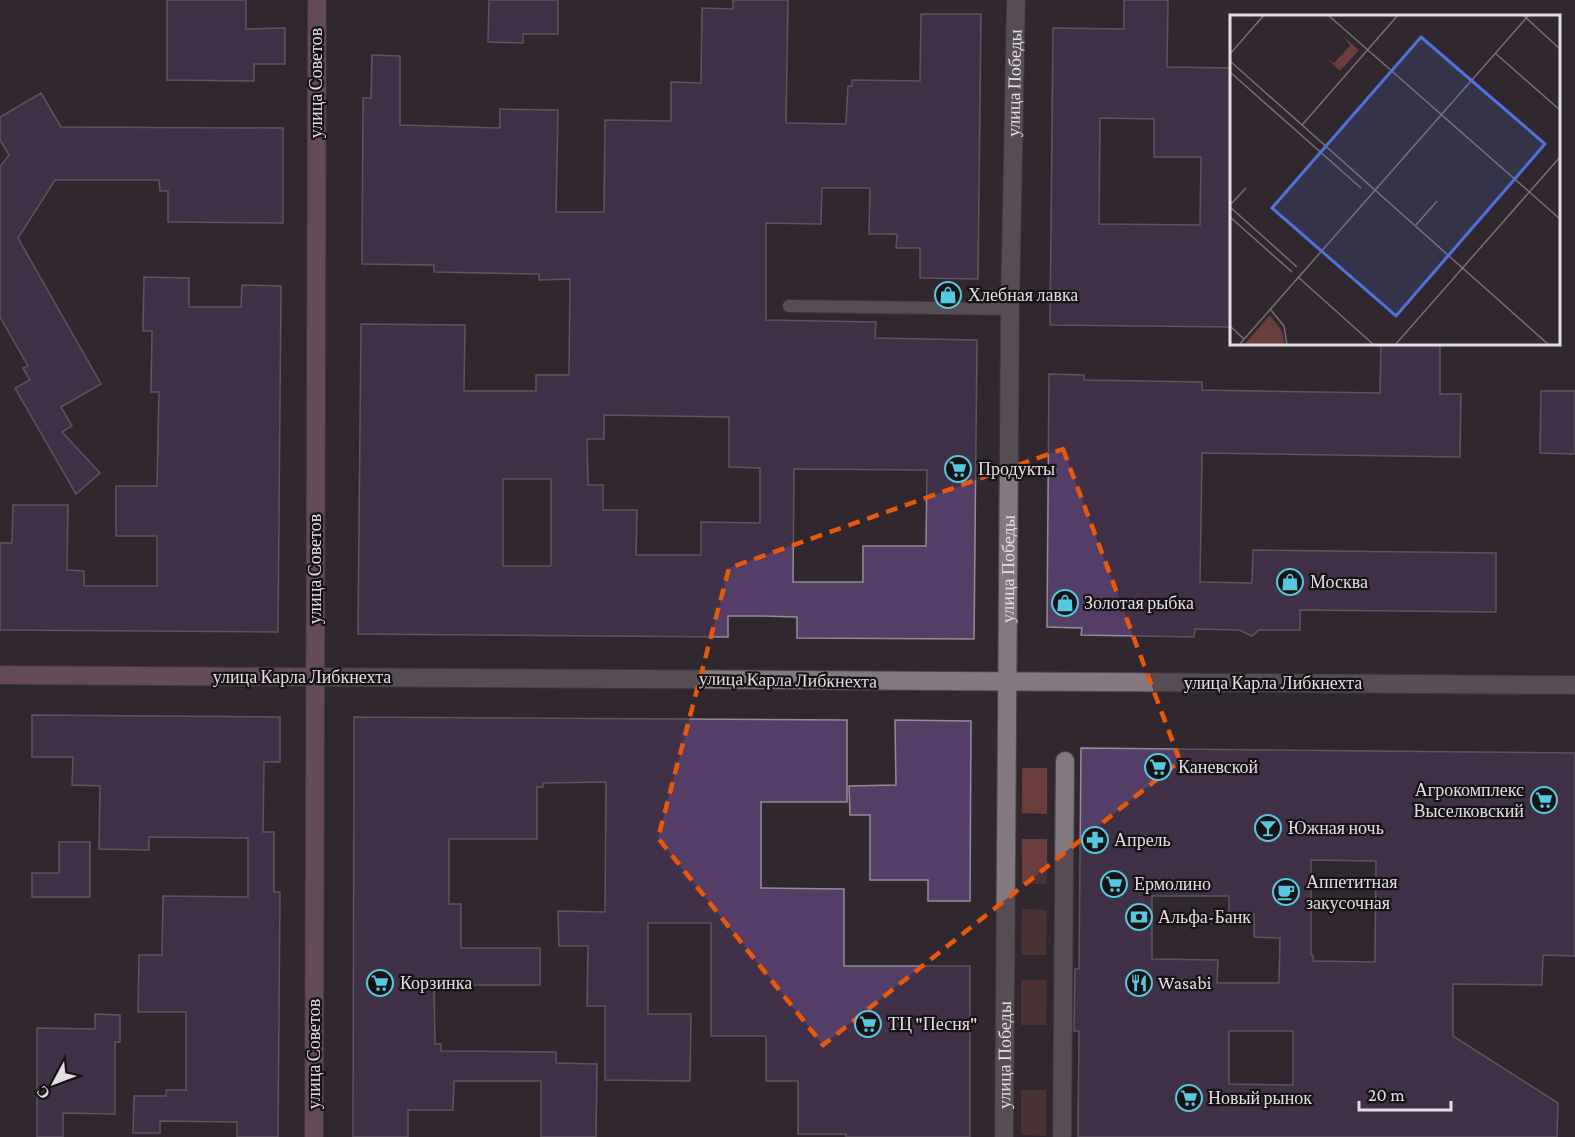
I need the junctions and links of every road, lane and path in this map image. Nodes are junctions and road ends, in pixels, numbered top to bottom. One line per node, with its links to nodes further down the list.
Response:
1 (317, 0): 6 (street, улица Советов)
2 (1016, 0): 4 (street, улица Победы)
3 (789, 306): 4 (lane)
4 (1010, 309): 7 (street, улица Победы)
5 (0, 675): 6 (street, улица Карла Либкнехта)
6 (315, 677): 7 (street, улица Карла Либкнехта); 10 (street, улица Советов)
7 (1007, 682): 8 (street, улица Карла Либкнехта); 11 (street, улица Победы)
8 (1575, 685)
9 (1065, 761): 12 (street)
10 (314, 1137)
11 (1004, 1137)
12 (1062, 1137)

